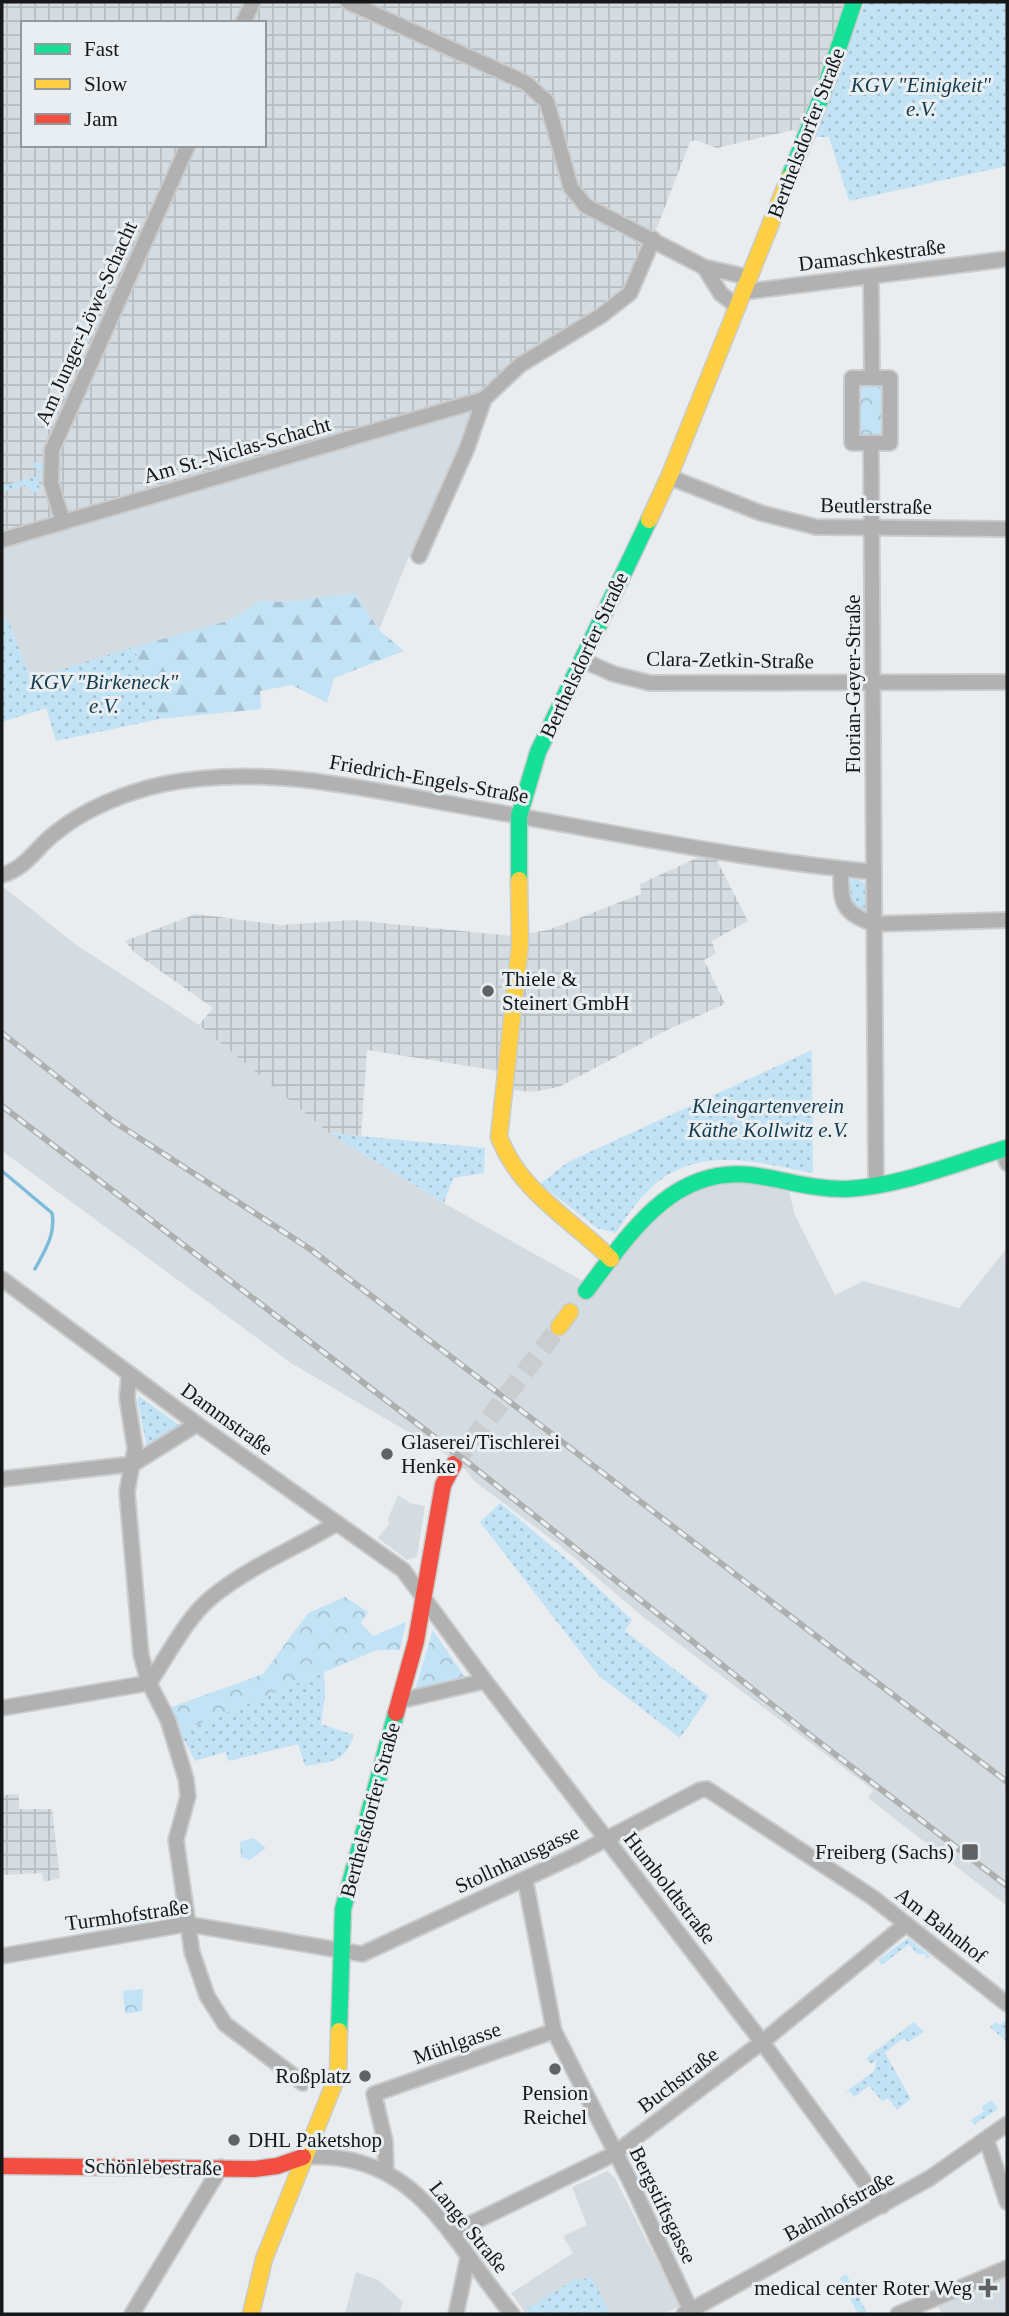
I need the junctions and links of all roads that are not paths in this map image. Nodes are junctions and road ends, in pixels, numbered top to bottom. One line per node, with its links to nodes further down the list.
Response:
1 (253, 2): 4 (street)
2 (348, 2): 6 (street)
3 (855, 2): 10 (street, Berthelsdorfer Straße)
4 (244, 21)
5 (187, 147): 15 (street, Am Junger-Löwe-Schacht)
6 (653, 239): 8 (street); 12 (street, Am St.-Niclas-Schacht)
7 (1007, 259): 9 (street, Damaschkestraße)
8 (704, 267): 10 (street, Damaschkestraße); 10 (street)
9 (871, 277): 10 (street, Damaschkestraße); 11 (street)
10 (743, 292): 14 (street, Berthelsdorfer Straße)
11 (872, 378): 13 (street); 13 (street)
12 (484, 399): 15 (street, Am St.-Niclas-Schacht); 19 (street, Am St.-Niclas-Schacht)
13 (871, 443): 16 (street, Florian-Geyer-Straße)
14 (669, 477): 16 (street, Beutlerstraße); 20 (street, Berthelsdorfer Straße)
15 (63, 522): 18 (street, Am St.-Niclas-Schacht)
16 (874, 528): 17 (street, Beutlerstraße); 22 (street, Florian-Geyer-Straße)
17 (1007, 529)
18 (2, 540)
19 (419, 556)
20 (582, 660): 22 (street, Clara-Zetkin-Straße); 23 (street, Berthelsdorfer Straße)
21 (1007, 682): 22 (street, Clara-Zetkin-Straße)
22 (874, 684): 25 (street, Florian-Geyer-Straße)
23 (519, 816): 24 (street, Friedrich-Engels-Straße); 26 (street, Friedrich-Engels-Straße); 31 (street, Berthelsdorfer Straße)
24 (841, 869): 25 (street, Friedrich-Engels-Straße); 28 (street)
25 (874, 872): 28 (street, Florian-Geyer-Straße)
26 (2, 875)
27 (1007, 920): 28 (street)
28 (874, 924): 30 (street, Florian-Geyer-Straße)
29 (1005, 1153): 30 (street)
30 (876, 1185): 31 (street)
31 (611, 1259): 33 (street)
32 (2, 1279): 36 (street, Dammstraße)
33 (586, 1291)
34 (570, 1312): 35 (street)
35 (559, 1327)
36 (129, 1374): 37 (street, Dammstraße); 38 (street)
37 (197, 1424): 38 (street); 41 (street, Dammstraße)
38 (132, 1464): 40 (street); 44 (street)
39 (454, 1464): 42 (street, Berthelsdorfer Straße)
40 (2, 1479)
41 (337, 1523): 42 (street, Dammstraße); 44 (street)
42 (424, 1596): 43 (street, Humboldtstraße); 45 (street, Berthelsdorfer Straße)
43 (485, 1681): 45 (street); 48 (street, Humboldtstraße)
44 (149, 1684): 46 (street); 50 (street)
45 (399, 1701): 52 (street, Berthelsdorfer Straße)
46 (2, 1708)
47 (707, 1789): 48 (street, Stollnhausgasse); 51 (street, Am Bahnhof)
48 (606, 1840): 49 (street, Stollnhausgasse); 56 (street, Humboldtstraße)
49 (525, 1879): 52 (street, Stollnhausgasse); 55 (street, Bergstiftsgasse)
50 (187, 1924): 52 (street, Turmhofstraße); 53 (street, Turmhofstraße); 57 (street)
51 (906, 1924): 54 (street, Am Bahnhof); 56 (street, Buchstraße)
52 (340, 1952): 61 (street, Berthelsdorfer Straße)
53 (2, 1956)
54 (1007, 2004)
55 (554, 2031): 60 (street, Bergstiftsgasse); 65 (street, Mühlgasse)
56 (762, 2042): 60 (street, Buchstraße); 68 (street, Humboldtstraße)
57 (303, 2083)
58 (1007, 2124): 59 (street, Bahnhofstraße)
59 (987, 2141): 67 (street); 68 (street, Bahnhofstraße)
60 (614, 2154): 69 (street, Buchstraße); 72 (street, Bergstiftsgasse)
61 (303, 2157): 64 (street, Schönlebestraße); 65 (street, Lange Straße); 66 (street, Berthelsdorfer Straße)
62 (2, 2166): 63 (street, Schönlebestraße)
63 (220, 2167): 64 (street, Schönlebestraße); 73 (street)
64 (254, 2169): 66 (street)
65 (386, 2172): 69 (street, Lange Straße)
66 (279, 2189): 74 (street, Berthelsdorfer Straße)
67 (1007, 2202)
68 (883, 2206): 72 (street, Bahnhofstraße)
69 (451, 2233): 70 (street, Lange Straße)
70 (468, 2256): 75 (street); 76 (street, Lange Straße)
71 (1007, 2268): 77 (street)
72 (687, 2313)
73 (132, 2314)
74 (251, 2314)
75 (456, 2314)
76 (512, 2314)
77 (898, 2314)

